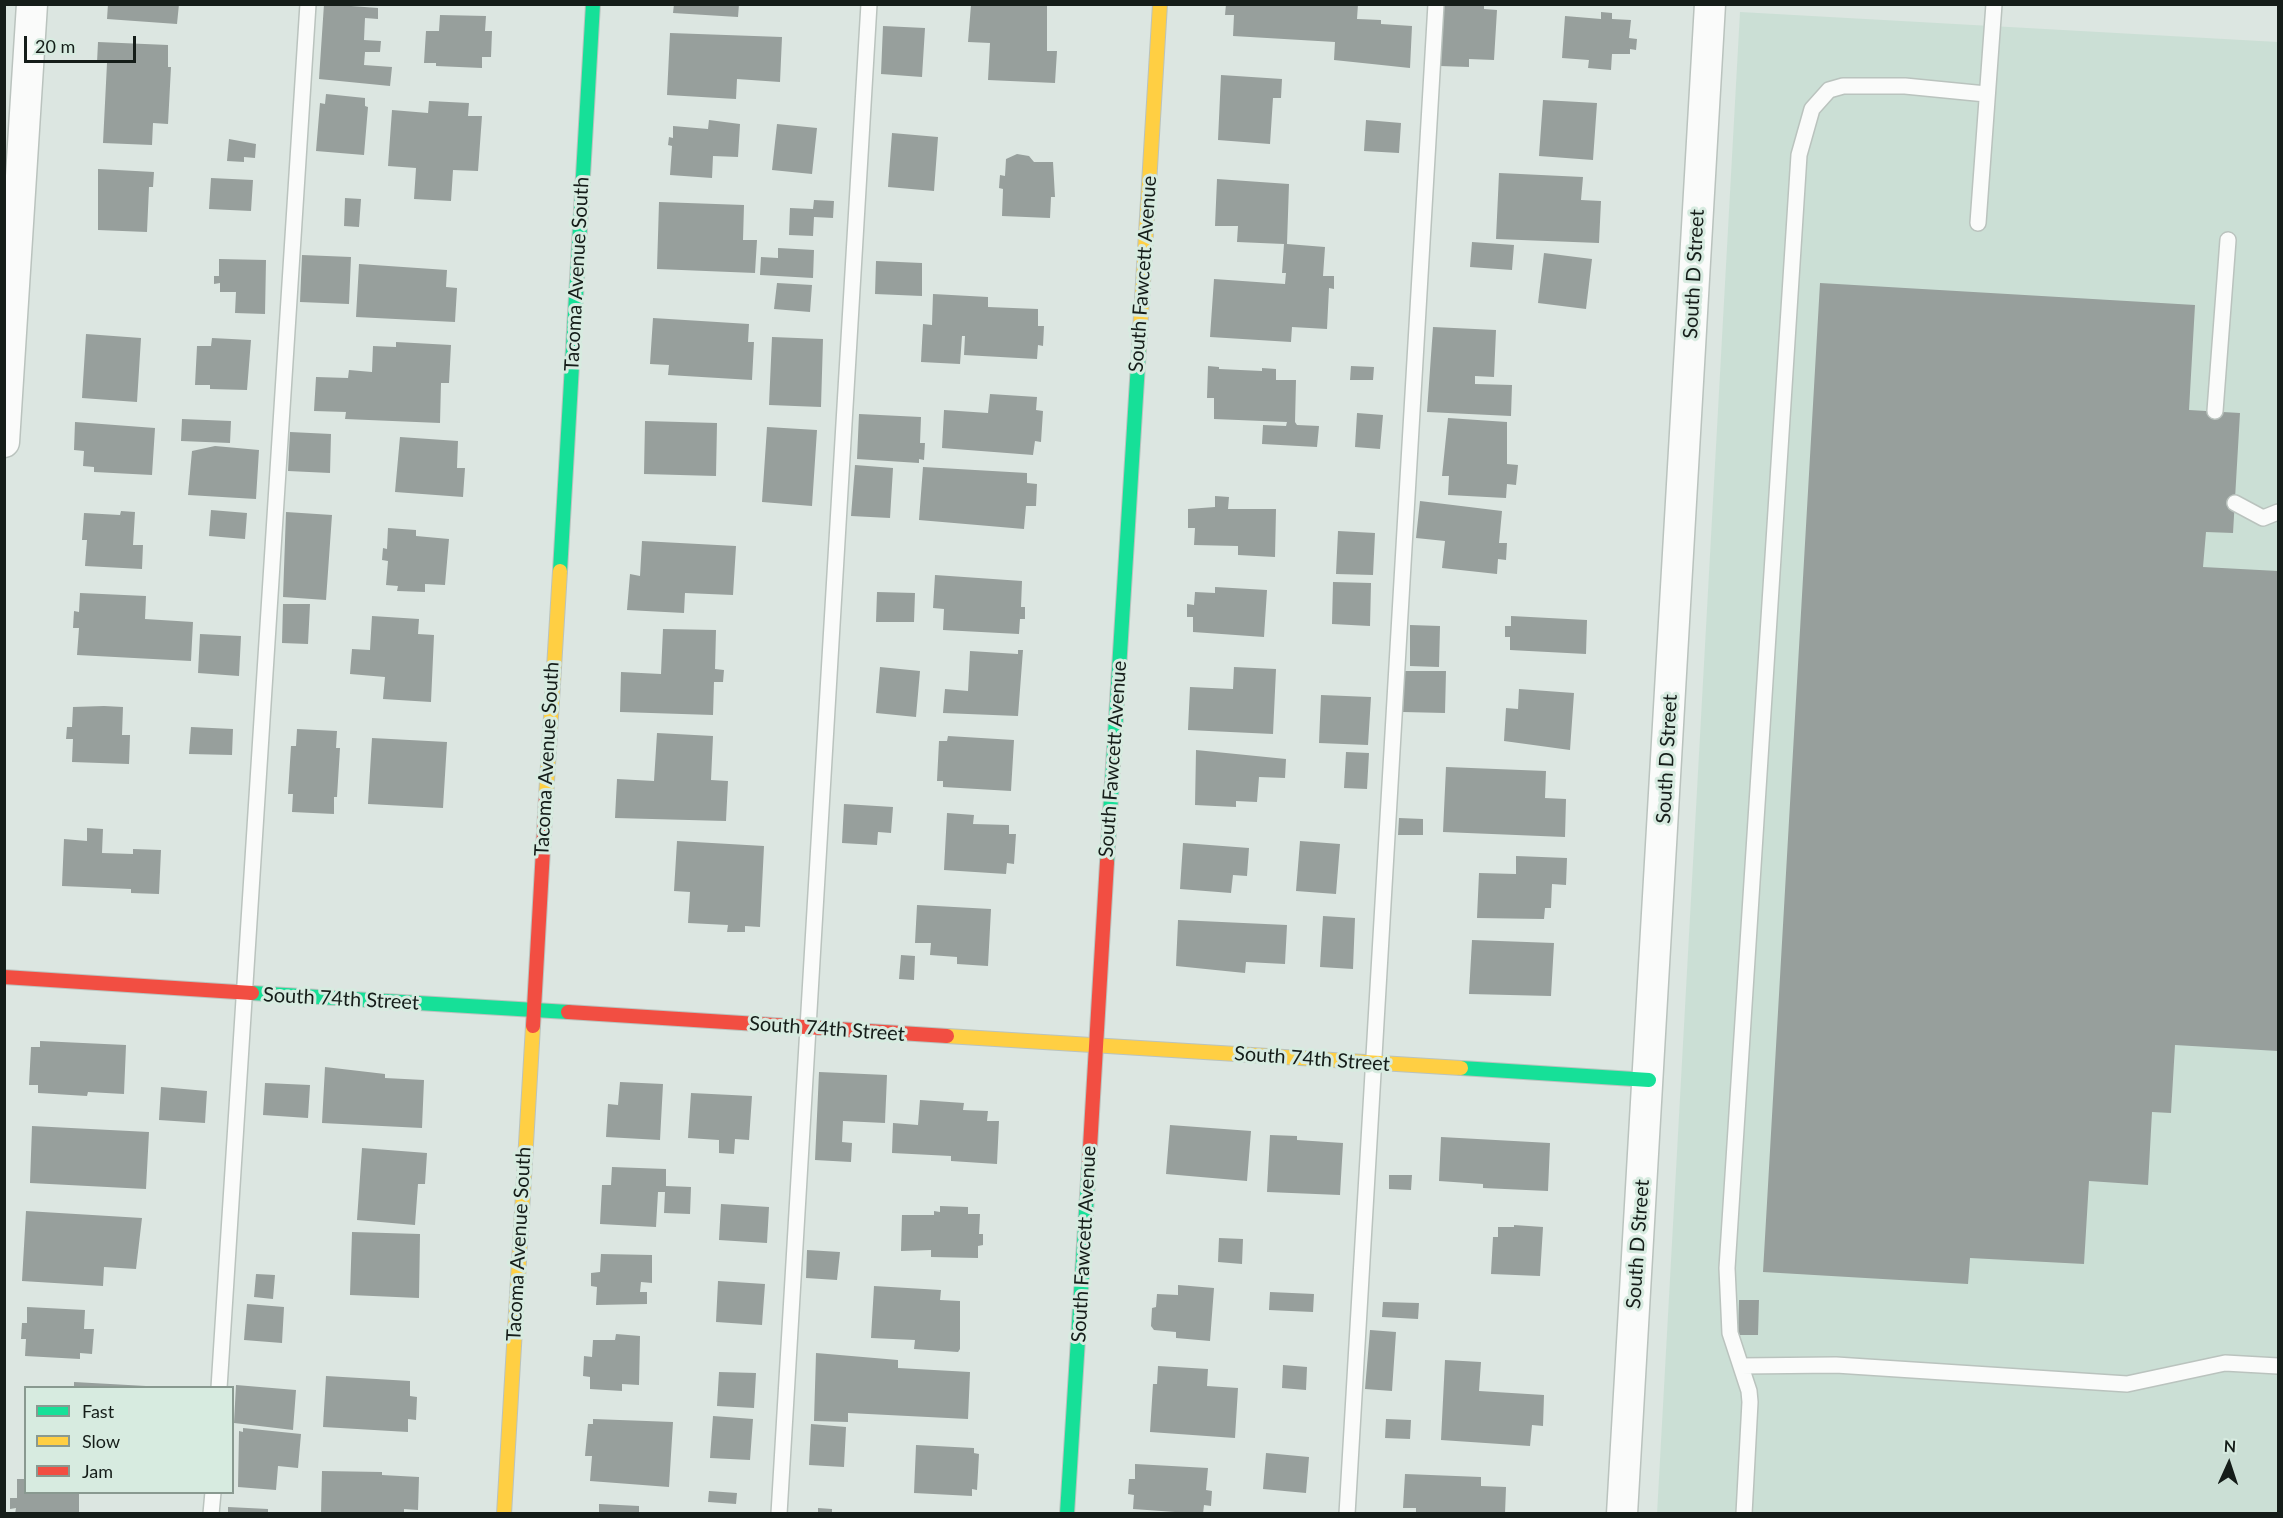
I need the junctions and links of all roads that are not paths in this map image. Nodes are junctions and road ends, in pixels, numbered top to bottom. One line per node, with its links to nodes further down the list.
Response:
1 (32, 4): 13 (street)
2 (308, 4): 17 (lane)
3 (593, 4): 18 (street, Tacoma Avenue South)
4 (869, 4): 19 (lane)
5 (1160, 4): 20 (street, South Fawcett Avenue)
6 (1436, 4): 21 (lane)
7 (1710, 4): 22 (street, South D Street)
8 (1994, 4): 9 (lane)
9 (1986, 94): 10 (lane); 23 (lane)
10 (1978, 224)
11 (2228, 240): 12 (lane)
12 (2215, 411)
13 (4, 442)
14 (2235, 503): 15 (lane)
15 (2278, 512)
16 (4, 977): 17 (street, South 74th Street)
17 (245, 993): 18 (street, South 74th Street); 25 (lane)
18 (532, 1010): 19 (street, South 74th Street); 28 (street, Tacoma Avenue South)
19 (808, 1028): 20 (street, South 74th Street); 29 (lane)
20 (1095, 1046): 21 (street, South 74th Street); 30 (street, South Fawcett Avenue)
21 (1373, 1063): 22 (street, South 74th Street); 31 (lane)
22 (1649, 1080): 32 (street, South D Street)
23 (1741, 1366): 24 (lane); 33 (lane)
24 (2278, 1366)
25 (219, 1386)
26 (213, 1494): 27 (lane)
27 (211, 1514)
28 (504, 1514)
29 (778, 1514)
30 (1067, 1514)
31 (1347, 1514)
32 (1622, 1514)
33 (1744, 1514)

